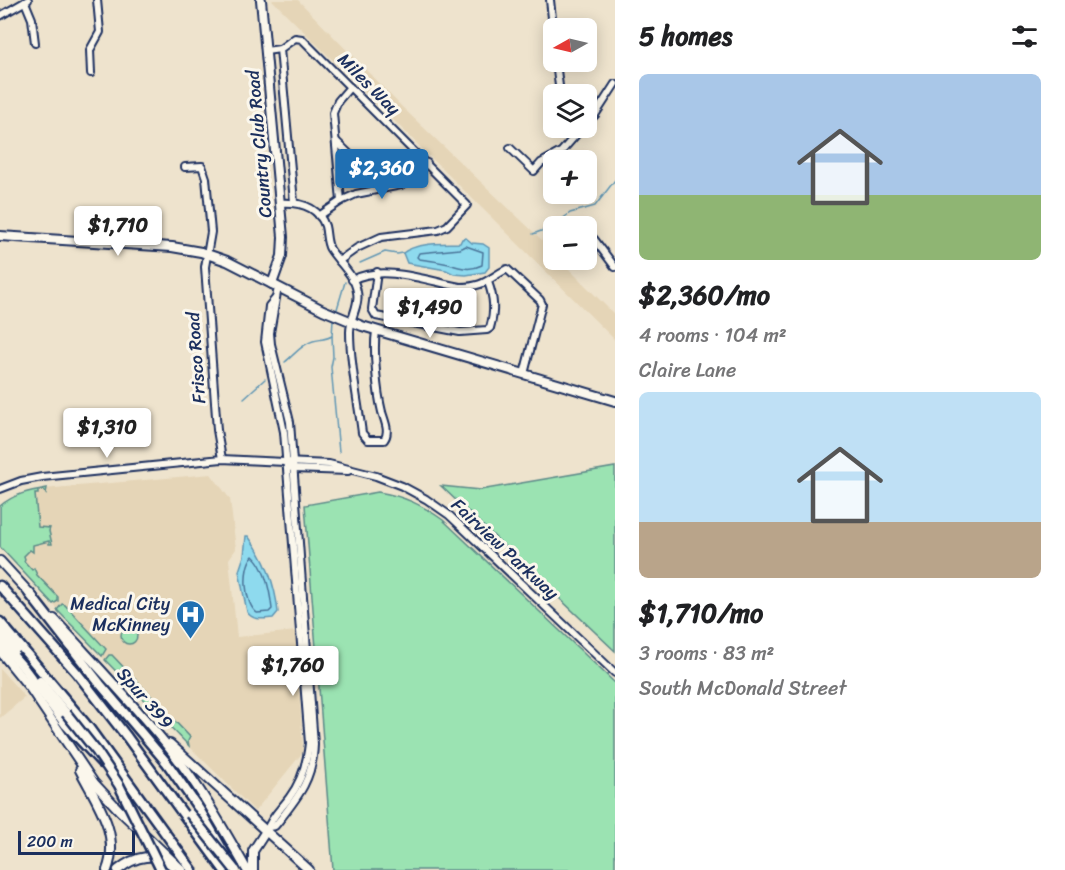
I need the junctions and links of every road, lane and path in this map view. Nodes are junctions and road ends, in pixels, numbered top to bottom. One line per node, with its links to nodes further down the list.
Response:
1 (97, 0): 10 (street)
2 (261, 0): 9 (main road, Country Club Road)
3 (550, 0): 6 (street)
4 (27, 1): 5 (street); 7 (street)
5 (0, 16)
6 (552, 18)
7 (35, 43)
8 (280, 49): 9 (street); 12 (street, Miles Way); 21 (street)
9 (266, 51): 22 (main road, Country Club Road)
10 (91, 73)
11 (615, 84): 13 (street)
12 (350, 87): 15 (street); 17 (street, Miles Way)
13 (597, 112)
14 (572, 138): 16 (street)
15 (336, 141): 19 (street); 20 (street)
16 (510, 148)
17 (427, 163): 19 (street); 27 (street, Miles Way)
18 (185, 167): 26 (street, Frisco Road)
19 (384, 188): 20 (street)
20 (342, 201): 23 (street)
21 (294, 202): 22 (street); 23 (street)
22 (280, 203): 32 (main road, Country Club Road)
23 (319, 216): 27 (street)
24 (0, 236): 26 (main road)
25 (597, 243): 28 (street)
26 (208, 254): 32 (main road); 37 (street, Frisco Road)
27 (339, 261): 30 (street)
28 (615, 267)
29 (377, 272): 30 (street); 31 (street); 31 (street)
30 (352, 280): 33 (street)
31 (488, 282): 35 (street)
32 (275, 286): 33 (main road); 38 (street)
33 (351, 321): 34 (main road); 34 (street)
34 (376, 330): 35 (main road)
35 (524, 374): 36 (main road)
36 (615, 401)
37 (222, 459): 38 (street, Fairview Parkway); 39 (street, Fairview Parkway)
38 (291, 464): 40 (street); 40 (street); 50 (street, Fairview Parkway)
39 (0, 489)
40 (295, 537): 46 (street); 46 (street)
41 (0, 561): 43 (main road, Spur 399)
42 (0, 586): 49 (highway)
43 (30, 593): 51 (main road, Spur 399); 61 (highway)
44 (0, 622): 53 (highway)
45 (0, 631): 57 (highway, bridge)
46 (303, 633): 54 (street)
47 (0, 641): 53 (highway)
48 (0, 651): 52 (main road)
49 (77, 673): 60 (highway); 61 (highway, bridge)
50 (615, 673)
51 (148, 723): 54 (main road); 62 (main road, Spur 399)
52 (66, 742): 55 (main road); 58 (main road)
53 (159, 825): 59 (highway)
54 (267, 829): 63 (main road); 64 (main road)
55 (107, 870)
56 (118, 870): 58 (main road)
57 (161, 870)
58 (180, 870)
59 (192, 870)
60 (224, 870)
61 (235, 870)
62 (247, 870)
63 (253, 870)
64 (309, 870)

